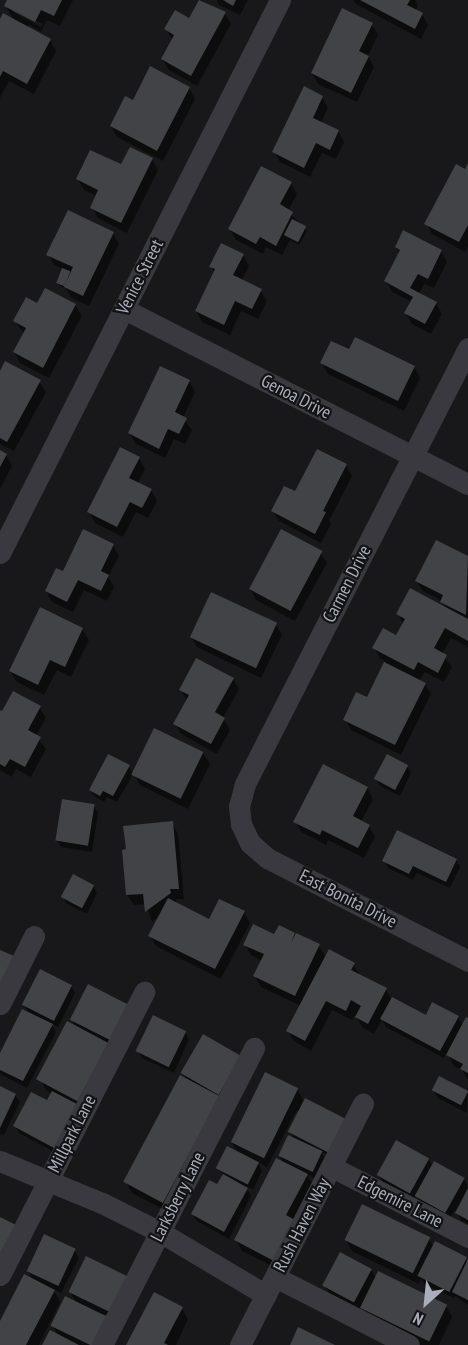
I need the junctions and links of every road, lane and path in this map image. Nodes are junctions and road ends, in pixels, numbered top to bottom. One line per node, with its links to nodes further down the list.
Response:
1 (280, 0): 2 (street, Venice Street)
2 (124, 309): 4 (street, Genoa Drive); 6 (street, Venice Street)
3 (468, 348): 4 (street, Carmen Drive)
4 (412, 456): 5 (street, Genoa Drive); 7 (street, Carmen Drive)
5 (468, 484)
6 (0, 553)
7 (241, 824): 9 (street, East Bonita Drive)
8 (34, 936): 11 (street)
9 (468, 961)
10 (144, 992): 16 (street, Millpark Lane)
11 (0, 1004)
12 (254, 1048): 17 (street, Larksberry Lane)
13 (363, 1104): 15 (street, Rush Haven Way)
14 (0, 1161): 16 (street)
15 (332, 1167): 18 (street, Edgemire Lane); 20 (street, Rush Haven Way)
16 (48, 1181): 17 (street); 19 (street, Millpark Lane)
17 (160, 1232): 20 (street); 21 (street, Larksberry Lane)
18 (468, 1237)
19 (0, 1275)
20 (270, 1286): 22 (street, Rush Haven Way); 23 (street)
21 (102, 1345)
22 (240, 1345)
23 (409, 1345)

